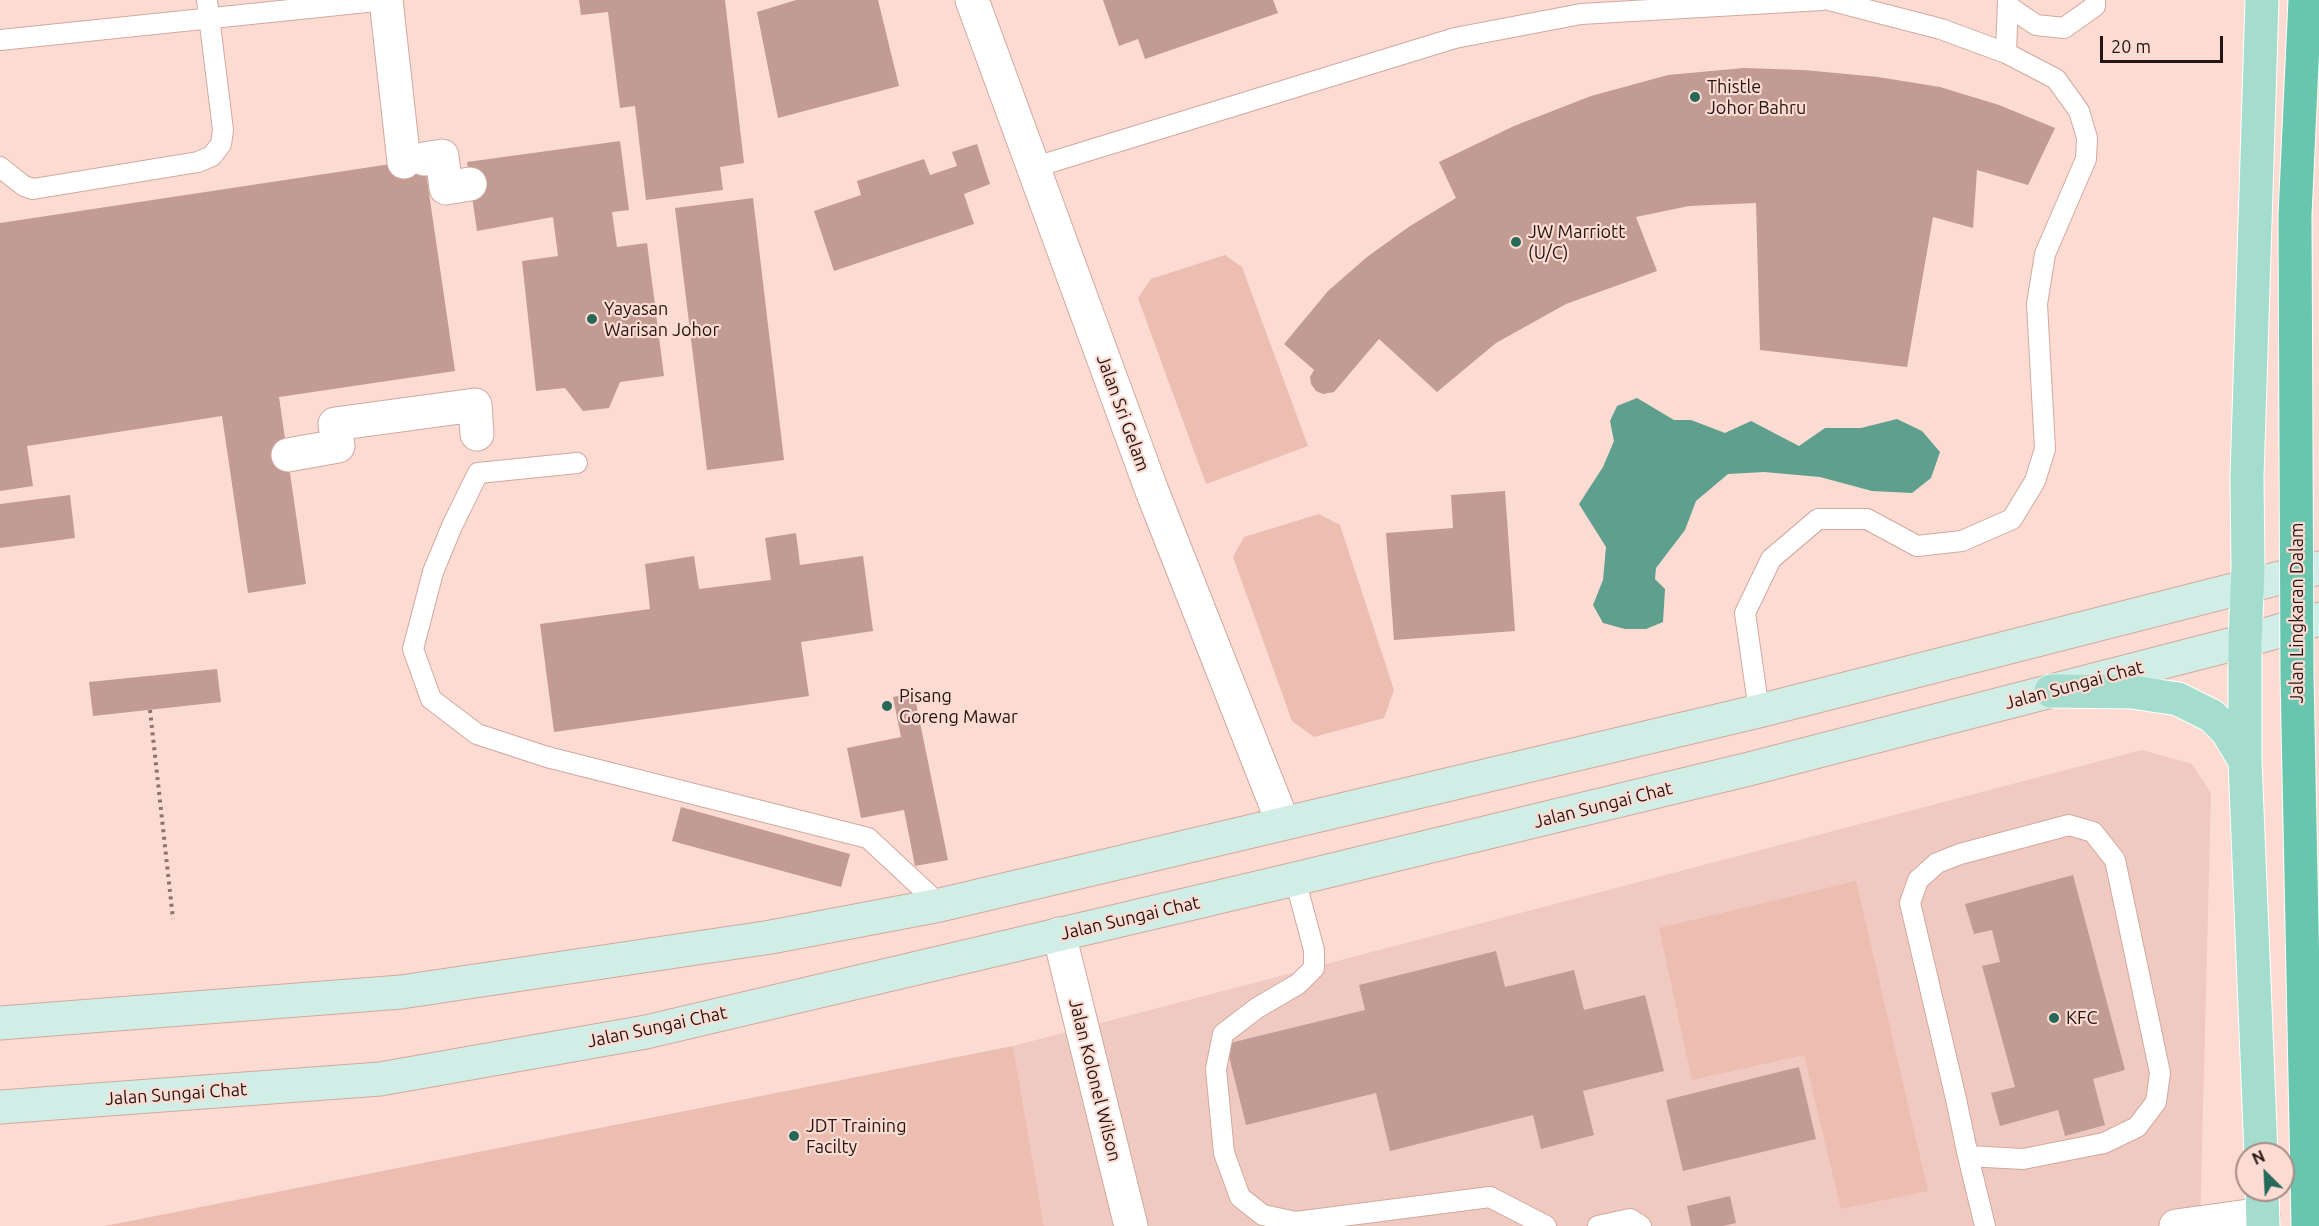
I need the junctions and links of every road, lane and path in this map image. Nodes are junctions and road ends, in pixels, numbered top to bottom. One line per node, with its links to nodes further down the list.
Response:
1 (386, 0): 9 (lane); 14 (street)
2 (972, 0): 13 (street, Jalan Sri Gelam)
3 (1822, 0): 13 (lane)
4 (1829, 0): 11 (lane)
5 (2094, 0): 8 (lane)
6 (2262, 0): 19 (main road)
7 (2305, 0): 42 (highway, Jalan Lingkaran Dalam, bridge)
8 (2008, 3): 11 (lane)
9 (208, 9): 10 (lane); 12 (lane)
10 (0, 40)
11 (2006, 52): 24 (lane)
12 (0, 167)
13 (1032, 168): 26 (street, Jalan Sri Gelam)
14 (470, 184)
15 (477, 434): 16 (street)
16 (288, 455)
17 (577, 463): 28 (lane)
18 (2319, 567): 19 (main road)
19 (2247, 586): 21 (main road); 24 (main road)
20 (2319, 620): 21 (main road, Jalan Sungai Chat)
21 (2245, 641): 22 (main road, Jalan Sungai Chat); 25 (main road)
22 (2051, 691): 25 (main road); 27 (main road, Jalan Sungai Chat)
23 (150, 710): 29 (path)
24 (1759, 711): 26 (main road)
25 (2245, 761): 33 (main road)
26 (1283, 824): 28 (main road)
27 (1295, 879): 30 (main road, Jalan Sungai Chat); 37 (lane)
28 (940, 905): 31 (main road)
29 (173, 919)
30 (1059, 934): 32 (main road, Jalan Sungai Chat); 36 (street, Jalan Kolonel Wilson)
31 (0, 1023)
32 (0, 1107)
33 (2261, 1142)
34 (1968, 1156): 34 (lane); 40 (lane)
35 (2263, 1210): 41 (street)
36 (1131, 1226)
37 (1546, 1226)
38 (1598, 1226): 39 (lane)
39 (1641, 1226)
40 (1985, 1226)
41 (2176, 1226)
42 (2308, 1226)

